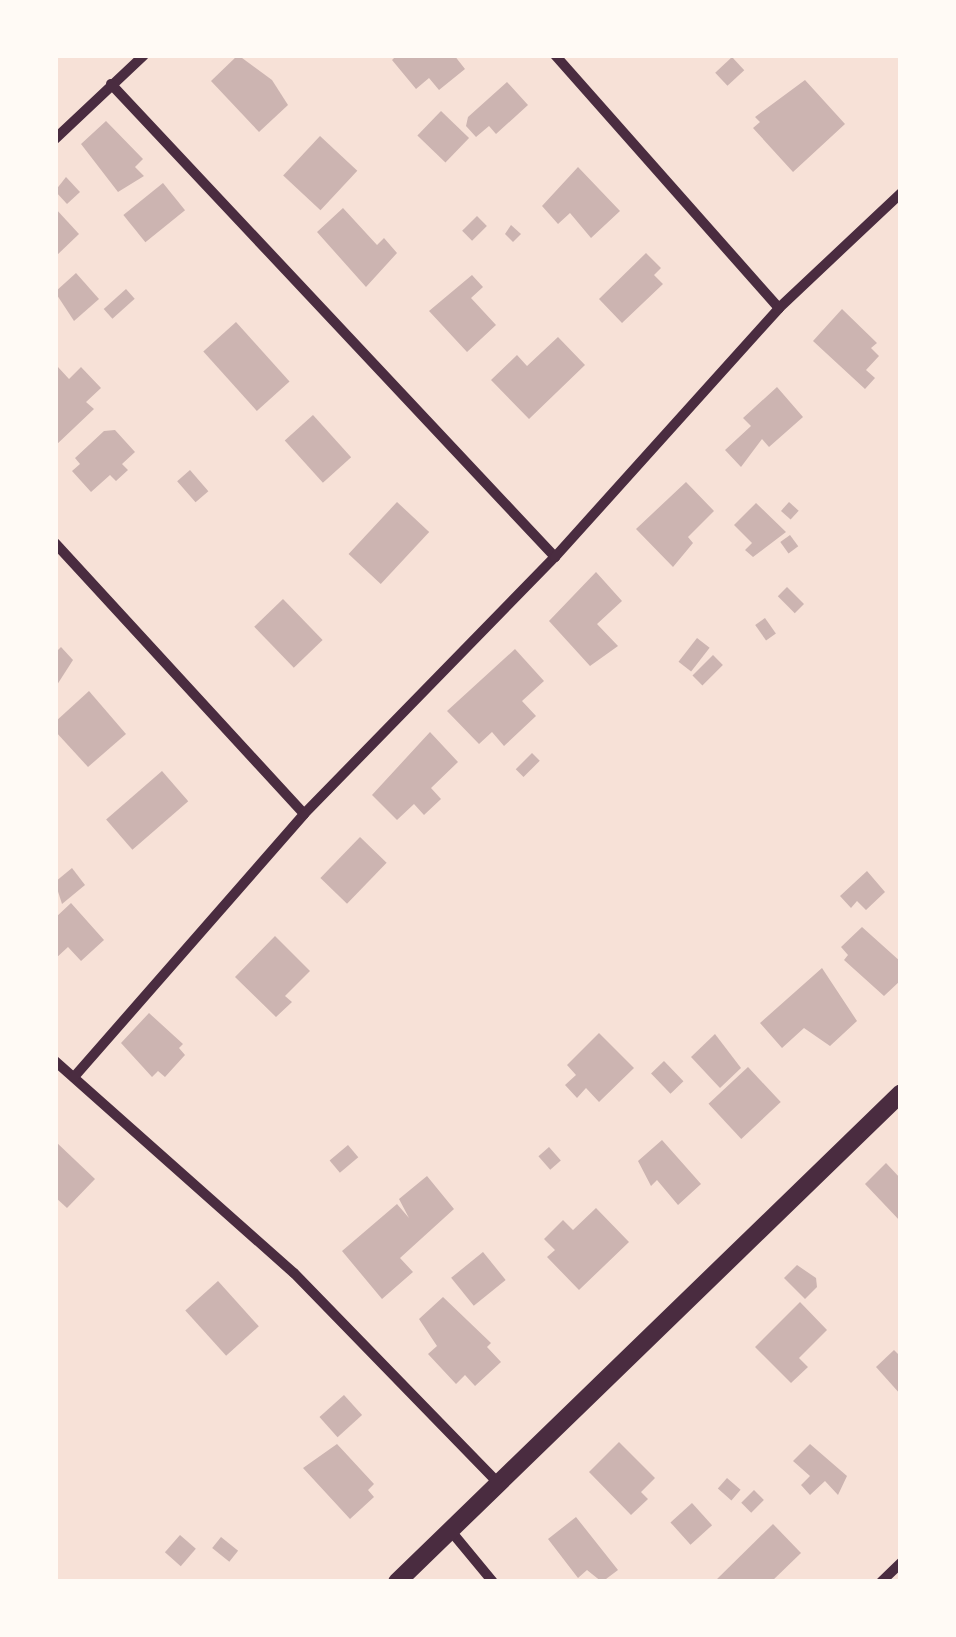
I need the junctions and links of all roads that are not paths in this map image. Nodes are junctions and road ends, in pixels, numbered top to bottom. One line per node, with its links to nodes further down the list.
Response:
1 (144, 55): 3 (street)
2 (555, 55): 6 (street)
3 (111, 84): 4 (street); 8 (street)
4 (55, 138)
5 (901, 192): 6 (street)
6 (779, 308): 8 (street)
7 (55, 542): 9 (street)
8 (555, 558): 9 (street)
9 (304, 814): 11 (street)
10 (55, 1061): 11 (street)
11 (74, 1077): 13 (street)
12 (901, 1093): 13 (main road)
13 (500, 1485): 14 (main road)
14 (450, 1530): 16 (main road); 17 (street)
15 (901, 1563): 18 (street)
16 (398, 1582)
17 (492, 1582)
18 (882, 1582)

